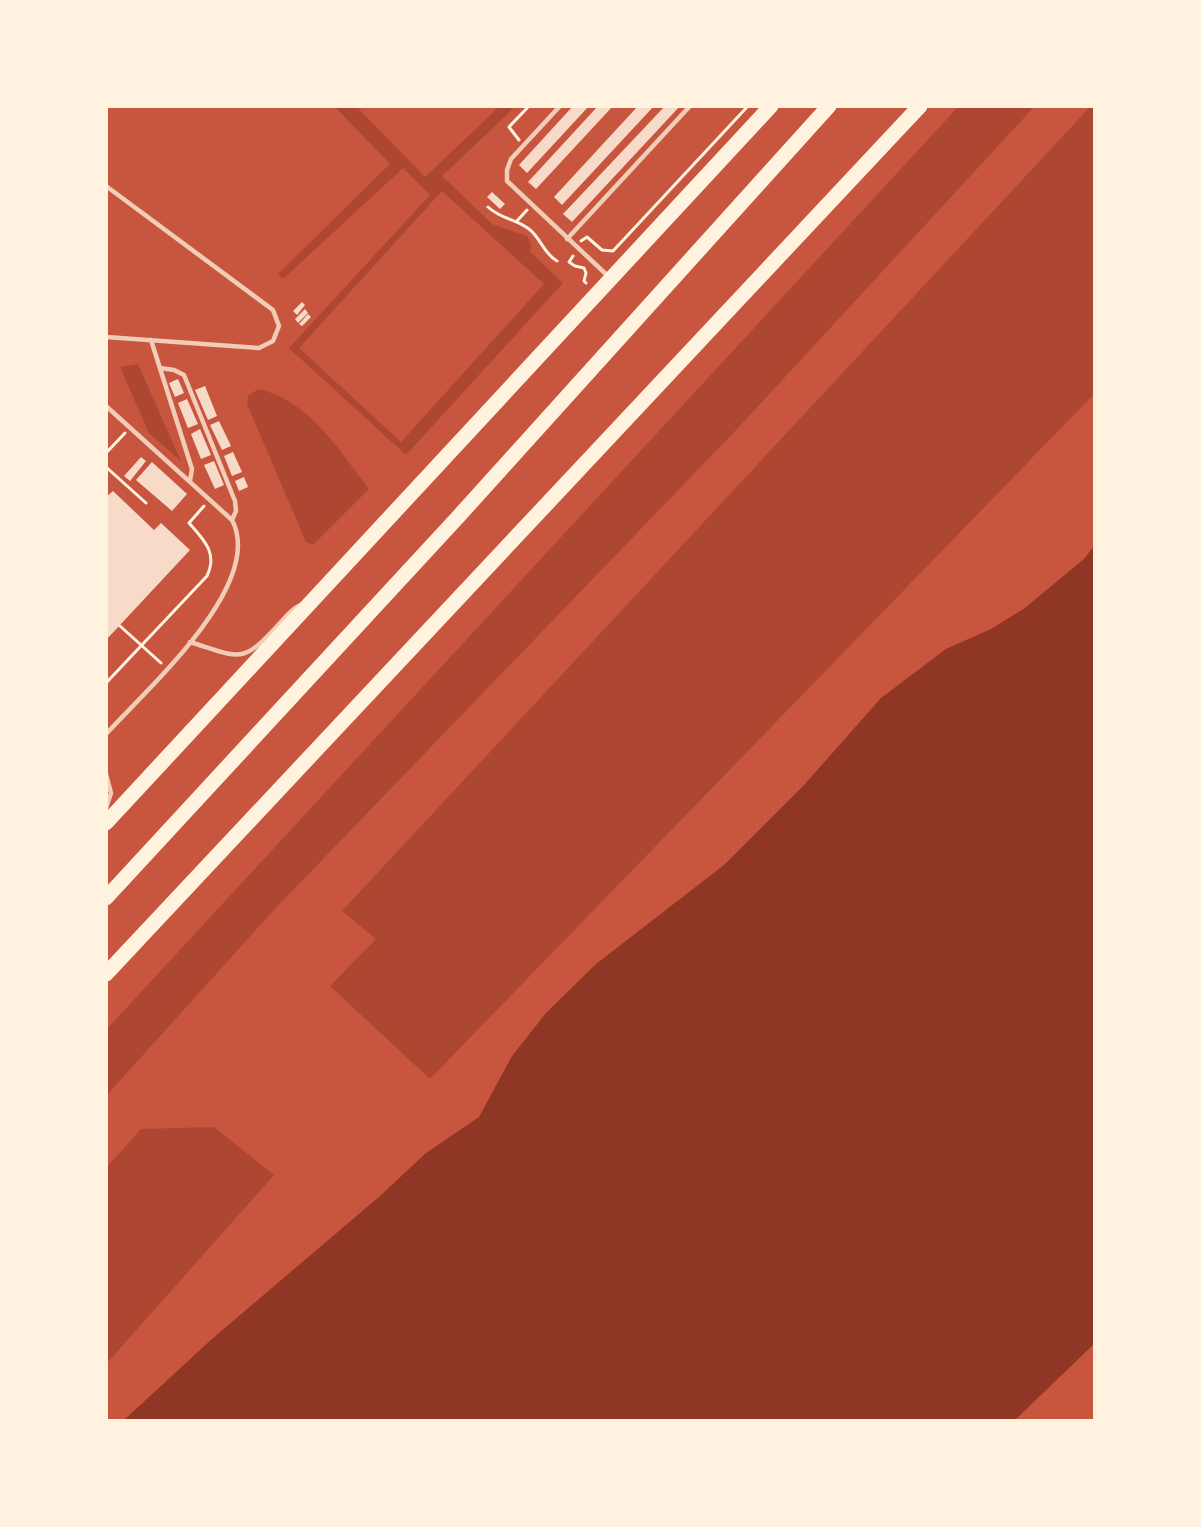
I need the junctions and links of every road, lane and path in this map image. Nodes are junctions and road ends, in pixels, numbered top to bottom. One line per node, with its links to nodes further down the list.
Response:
1 (529, 106): 8 (path)
2 (560, 106): 8 (lane)
3 (690, 106): 15 (lane)
4 (748, 106): 16 (path)
5 (771, 106): 18 (main road)
6 (829, 106): 41 (main road)
7 (920, 106): 44 (main road)
8 (524, 145): 10 (lane)
9 (106, 186): 21 (lane)
10 (531, 206): 12 (path); 15 (lane)
11 (488, 207): 14 (path)
12 (525, 213): 13 (path); 14 (path)
13 (533, 219)
14 (516, 222): 17 (path)
15 (567, 239): 16 (lane)
16 (576, 247): 18 (lane); 19 (path)
17 (557, 261)
18 (611, 279): 19 (main road)
19 (599, 293): 31 (main road)
20 (106, 337): 21 (lane)
21 (151, 340): 22 (lane)
22 (160, 368): 27 (lane); 30 (lane)
23 (106, 406): 24 (lane)
24 (131, 428): 25 (path); 27 (lane)
25 (106, 453)
26 (106, 467): 29 (path)
27 (190, 481): 28 (lane)
28 (210, 500): 30 (lane); 34 (path)
29 (146, 503)
30 (232, 519): 33 (lane)
31 (310, 604): 33 (lane); 40 (main road)
32 (120, 626): 34 (path)
33 (190, 642): 35 (lane)
34 (142, 646): 35 (path); 36 (path)
35 (167, 668): 37 (lane)
36 (106, 684)
37 (106, 734)
38 (106, 774): 39 (lane)
39 (106, 808)
40 (106, 823)
41 (131, 872): 42 (main road); 43 (main road)
42 (106, 887)
43 (106, 898)
44 (106, 974)

